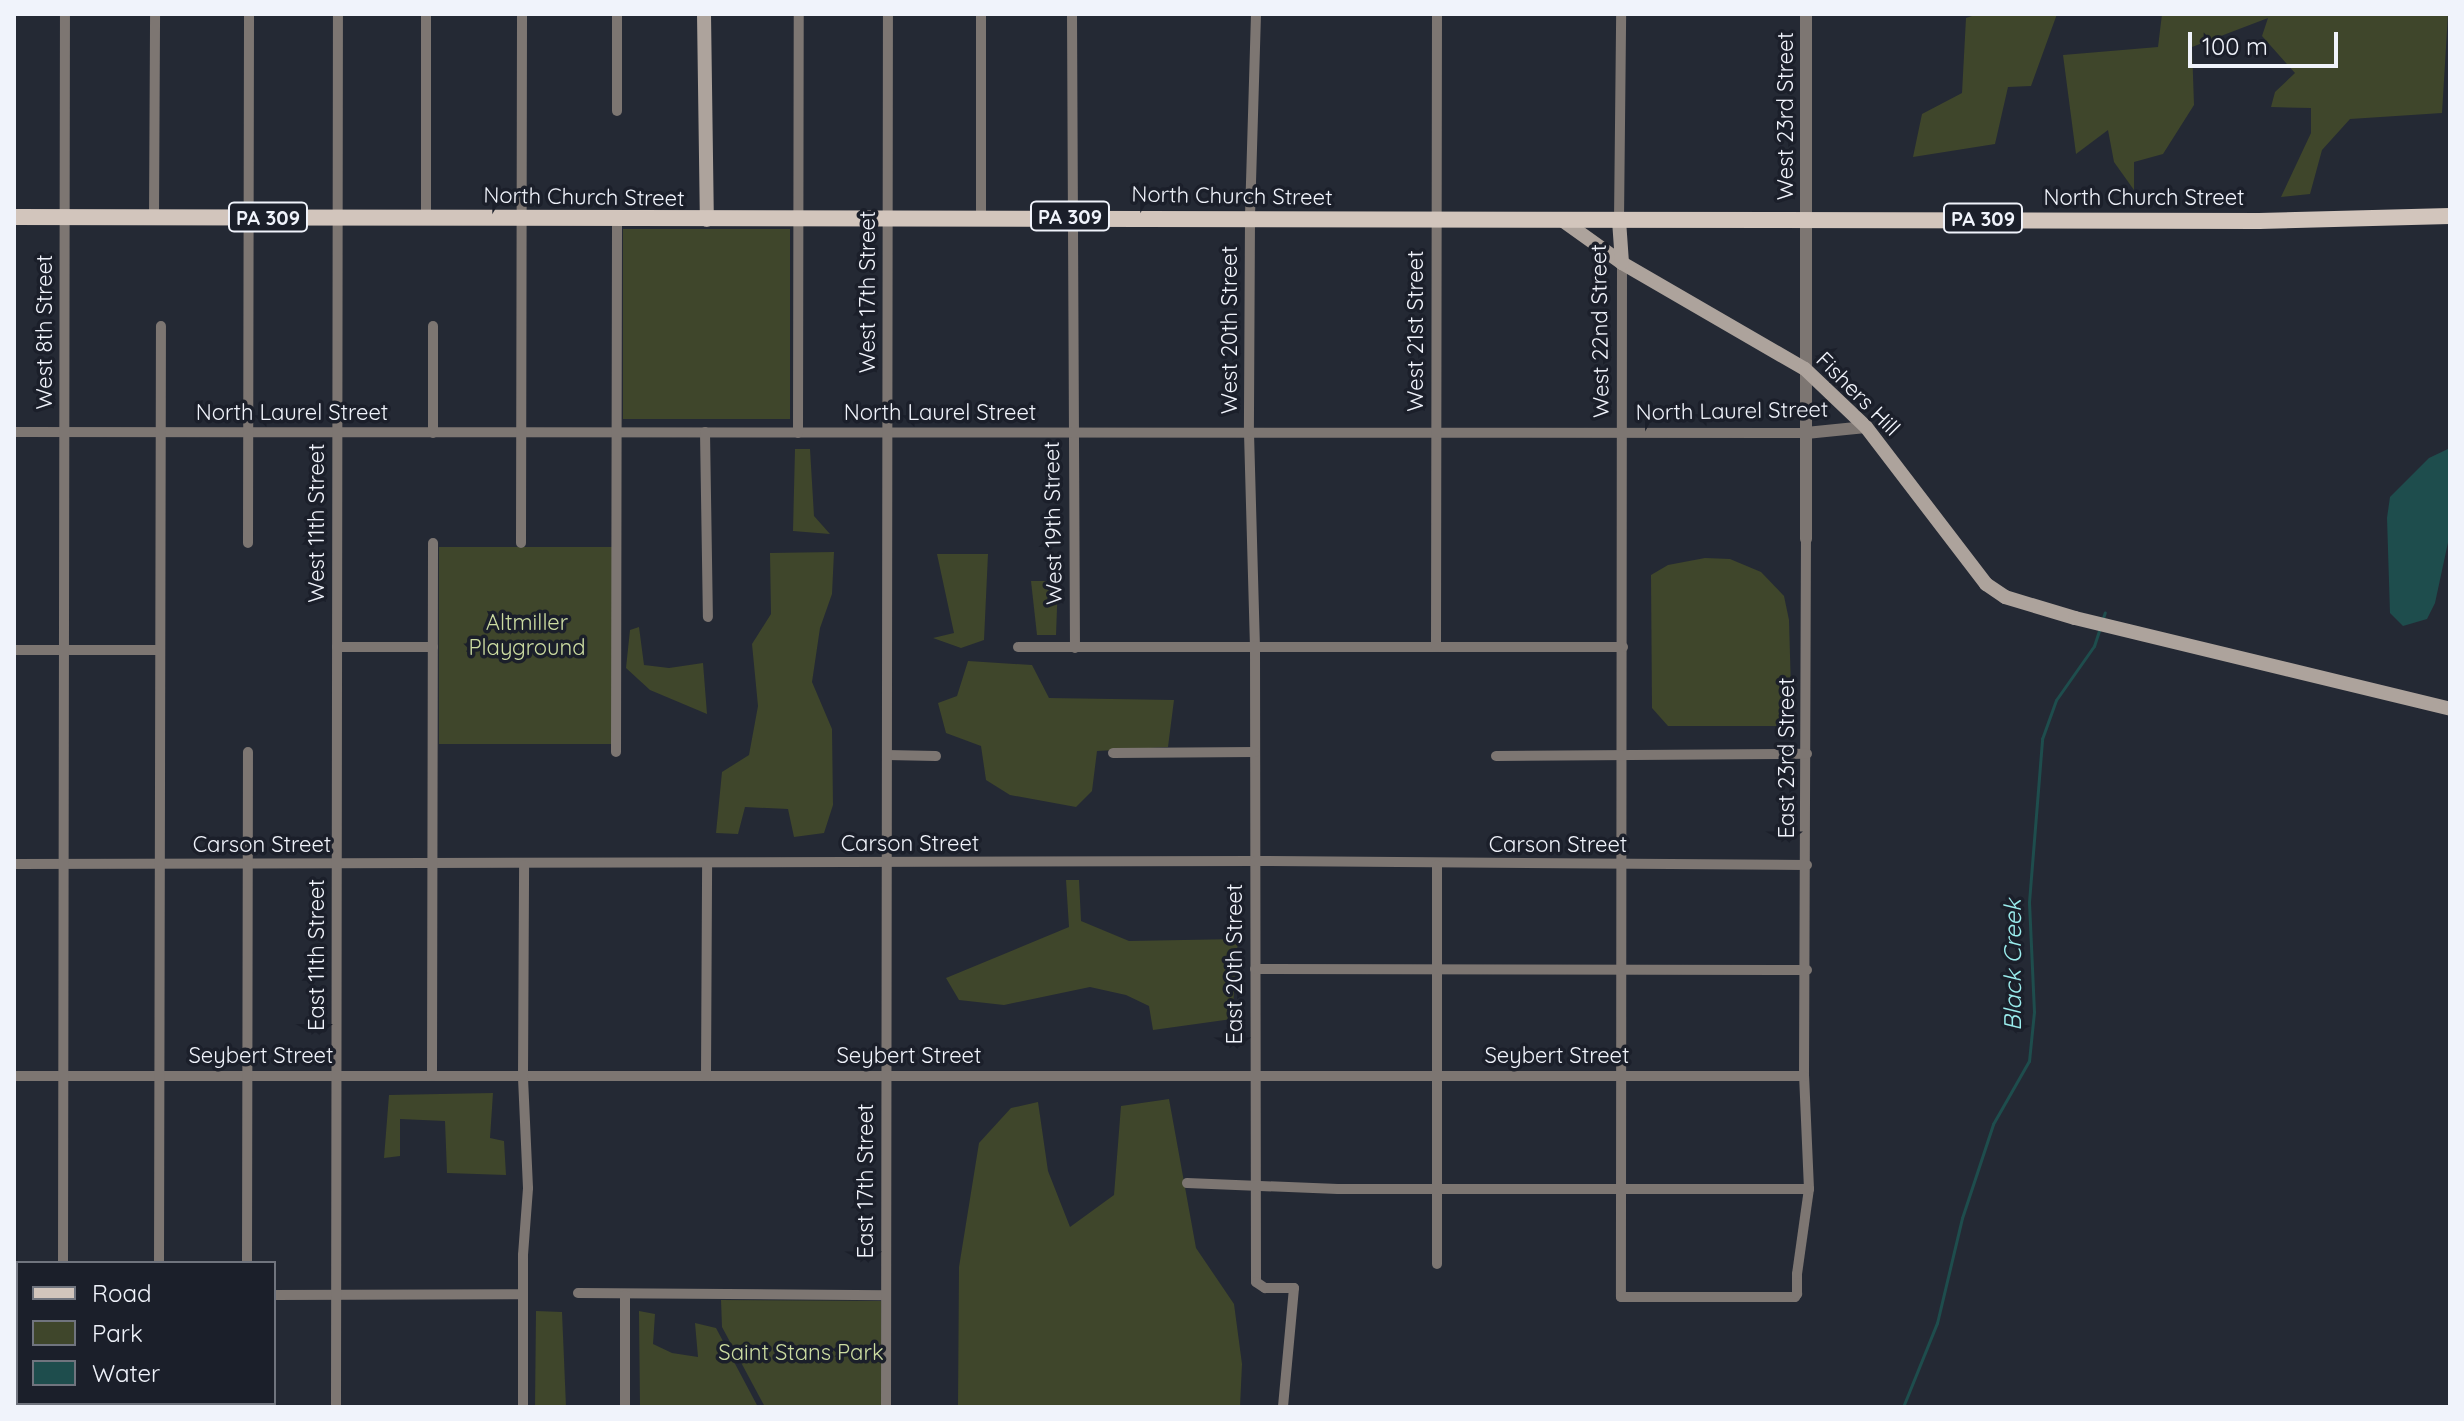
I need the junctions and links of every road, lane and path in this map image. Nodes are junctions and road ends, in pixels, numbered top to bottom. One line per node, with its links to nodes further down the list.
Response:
1 (65, 14): 21 (street, West 8th Street)
2 (155, 14): 22 (street)
3 (249, 14): 23 (street)
4 (338, 14): 24 (street, West 11th Street)
5 (426, 14): 25 (street)
6 (522, 14): 27 (street)
7 (617, 14): 17 (street)
8 (704, 14): 33 (main road)
9 (799, 14): 29 (street)
10 (888, 14): 30 (street, West 17th Street)
11 (981, 14): 31 (street)
12 (1072, 14): 18 (street, West 19th Street)
13 (1256, 14): 32 (street, West 20th Street)
14 (1437, 14): 34 (street, West 21st Street)
15 (1621, 14): 36 (street, West 22nd Street)
16 (1806, 14): 26 (street, West 23rd Street)
17 (617, 111)
18 (1071, 216): 31 (main road, North Church Street / PA 309); 32 (main road, North Church Street / PA 309); 53 (street, West 19th Street)
19 (2450, 216): 26 (main road, North Church Street / PA 309)
20 (14, 217): 21 (main road, North Church Street / PA 309)
21 (65, 217): 22 (main road, North Church Street / PA 309); 45 (street, West 8th Street)
22 (154, 217): 23 (main road, North Church Street / PA 309)
23 (248, 217): 24 (main road, North Church Street / PA 309); 47 (street)
24 (338, 217): 25 (main road, North Church Street / PA 309); 48 (street, West 11th Street)
25 (426, 217): 27 (main road, North Church Street / PA 309)
26 (1806, 217): 36 (main road, North Church Street / PA 309); 40 (street, East 23rd Street)
27 (522, 218): 28 (main road, North Church Street / PA 309); 50 (street)
28 (617, 218): 33 (main road, North Church Street / PA 309); 43 (street)
29 (799, 218): 30 (main road, North Church Street / PA 309); 33 (main road, North Church Street / PA 309); 51 (street)
30 (888, 218): 31 (main road, North Church Street / PA 309); 52 (street, West 17th Street)
31 (981, 219)
32 (1250, 219): 34 (main road, North Church Street / PA 309); 54 (street, West 20th Street)
33 (707, 220)
34 (1436, 220): 35 (main road, North Church Street / PA 309); 55 (street, West 21st Street)
35 (1562, 220): 36 (main road, North Church Street / PA 309); 37 (main road, Fishers Hill)
36 (1619, 220): 37 (main road, West 22nd Street)
37 (1622, 263): 40 (main road, Fishers Hill); 56 (street, West 22nd Street)
38 (161, 326): 46 (street)
39 (433, 326): 49 (street)
40 (1805, 369): 41 (main road, Fishers Hill); 57 (street, East 23rd Street)
41 (1866, 427): 57 (street, North Laurel Street); 74 (main road, Fishers Hill)
42 (14, 432): 45 (street, North Laurel Street)
43 (617, 432): 44 (street, North Laurel Street); 50 (street, North Laurel Street); 76 (street)
44 (705, 432): 51 (street, North Laurel Street); 62 (street)
45 (65, 433): 46 (street, North Laurel Street); 71 (street, West 8th Street)
46 (160, 433): 47 (street, North Laurel Street); 72 (street)
47 (248, 433): 48 (street, North Laurel Street); 59 (street)
48 (337, 433): 49 (street, North Laurel Street); 64 (street, West 11th Street)
49 (433, 433): 50 (street, North Laurel Street)
50 (521, 433): 61 (street)
51 (798, 433): 52 (street, North Laurel Street)
52 (888, 433): 53 (street, North Laurel Street); 73 (street, West 17th Street)
53 (1072, 433): 54 (street, North Laurel Street); 69 (street, West 19th Street)
54 (1249, 433): 55 (street, North Laurel Street); 63 (street, West 20th Street)
55 (1436, 433): 56 (street, North Laurel Street); 67 (street, West 21st Street)
56 (1623, 433): 57 (street, North Laurel Street); 68 (street, West 22nd Street)
57 (1806, 433): 58 (street, East 23rd Street)
58 (1806, 539): 79 (street, East 23rd Street)
59 (248, 543)
60 (433, 543): 65 (street)
61 (521, 543)
62 (708, 617)
63 (1255, 646): 67 (street); 69 (street); 77 (street, East 20th Street)
64 (337, 647): 65 (street); 89 (street, East 11th Street)
65 (433, 647): 90 (street)
66 (1018, 647): 69 (street)
67 (1436, 647): 68 (street)
68 (1623, 647): 83 (street, West 22nd Street)
69 (1075, 648)
70 (14, 650): 71 (street)
71 (64, 650): 72 (street); 86 (street, West 8th Street)
72 (160, 650): 87 (street)
73 (887, 667): 80 (street, East 17th Street)
74 (2450, 709)
75 (248, 752): 88 (street)
76 (616, 752)
77 (1255, 752): 78 (street); 84 (street, East 20th Street)
78 (1113, 753)
79 (1807, 754): 83 (street); 96 (street, East 23rd Street)
80 (887, 755): 81 (street); 93 (street, East 17th Street)
81 (936, 756)
82 (1496, 756): 83 (street)
83 (1622, 757): 95 (street, West 22nd Street)
84 (1255, 861): 93 (street, Carson Street); 94 (street, Carson Street); 97 (street, East 20th Street)
85 (14, 864): 86 (street, Carson Street)
86 (64, 865): 87 (street, Carson Street); 102 (street, West 8th Street)
87 (160, 865): 88 (street, Carson Street); 103 (street)
88 (247, 865): 89 (street, Carson Street); 104 (street)
89 (337, 865): 90 (street, Carson Street); 105 (street, East 11th Street)
90 (432, 865): 91 (street, Carson Street); 106 (street)
91 (524, 865): 92 (street, Carson Street); 107 (street)
92 (707, 865): 93 (street, Carson Street); 108 (street)
93 (887, 865): 109 (street, East 17th Street)
94 (1437, 865): 95 (street, Carson Street); 98 (street)
95 (1622, 865): 96 (street, Carson Street); 99 (street, West 22nd Street)
96 (1807, 865): 100 (street, East 23rd Street)
97 (1255, 969): 98 (street); 110 (street, East 20th Street)
98 (1437, 970): 99 (street); 111 (street)
99 (1622, 970): 100 (street); 112 (street, West 22nd Street)
100 (1807, 970): 113 (street, East 23rd Street)
101 (14, 1076): 102 (street, Seybert Street)
102 (64, 1076): 103 (street, Seybert Street); 119 (street, West 8th Street)
103 (159, 1076): 104 (street, Seybert Street); 120 (street)
104 (247, 1076): 105 (street, Seybert Street); 121 (street)
105 (336, 1076): 106 (street, Seybert Street); 126 (street, East 11th Street)
106 (432, 1076): 107 (street, Seybert Street)
107 (523, 1076): 108 (street, Seybert Street); 124 (street)
108 (706, 1076): 109 (street, Seybert Street)
109 (886, 1076): 110 (street, Seybert Street); 128 (street, East 17th Street)
110 (1255, 1076): 111 (street, Seybert Street); 115 (street, East 20th Street)
111 (1437, 1076): 112 (street, Seybert Street); 116 (street)
112 (1622, 1076): 113 (street, Seybert Street); 117 (street, West 22nd Street)
113 (1804, 1076): 118 (street, East 23rd Street)
114 (1187, 1183): 115 (street)
115 (1257, 1184): 116 (street); 133 (street, East 20th Street)
116 (1437, 1189): 117 (street); 122 (street)
117 (1622, 1189): 118 (street); 118 (street, East 23rd Street)
118 (1809, 1189)
119 (63, 1261)
120 (159, 1261)
121 (247, 1261)
122 (1437, 1264)
123 (578, 1293): 127 (street)
124 (523, 1294): 126 (street); 130 (street)
125 (276, 1295): 126 (street)
126 (336, 1295): 129 (street, East 11th Street)
127 (625, 1295): 128 (street); 131 (street)
128 (886, 1295): 132 (street, East 17th Street)
129 (336, 1407)
130 (523, 1407)
131 (625, 1407)
132 (886, 1407)
133 (1283, 1407)

